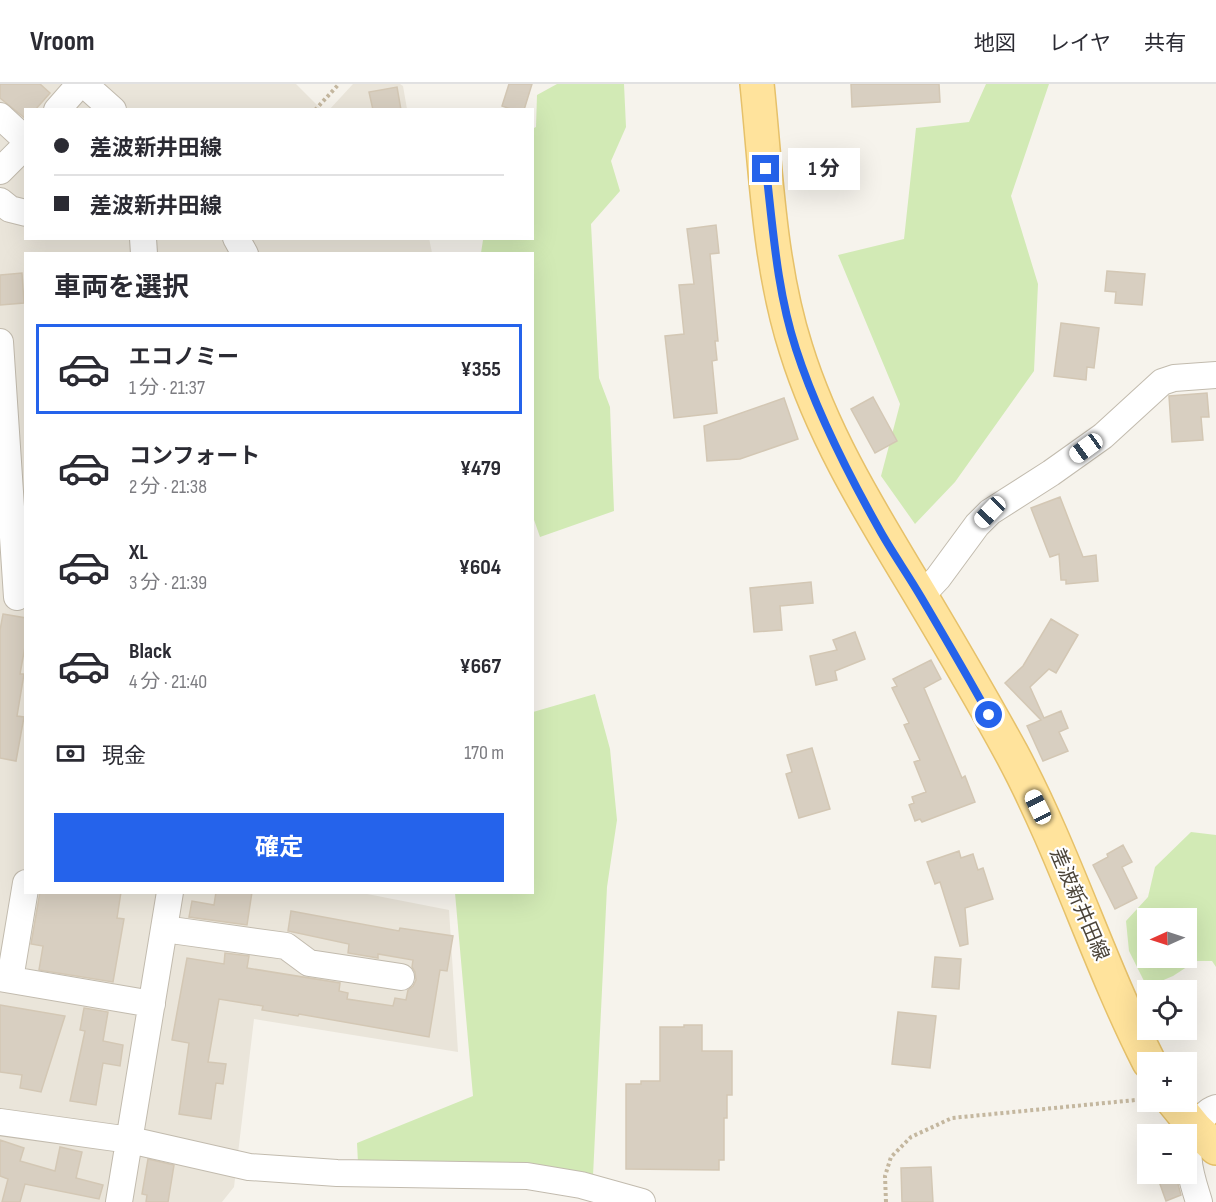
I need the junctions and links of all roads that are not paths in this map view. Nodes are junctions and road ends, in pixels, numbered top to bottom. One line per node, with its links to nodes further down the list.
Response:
1 (82, 84): 3 (street); 4 (street)
2 (757, 84): 15 (main road, 差波新井田線)
3 (59, 108)
4 (111, 108)
5 (0, 116): 6 (street)
6 (24, 138)
7 (24, 147): 8 (street)
8 (0, 171)
9 (0, 201): 10 (street)
10 (24, 212)
11 (0, 342): 13 (street)
12 (1216, 375): 15 (street)
13 (10, 424): 14 (street)
14 (14, 596)
15 (921, 596): 22 (main road, 差波新井田線)
16 (24, 892): 20 (street)
17 (170, 894): 18 (street)
18 (164, 929): 19 (street); 21 (street)
19 (401, 977)
20 (5, 979): 21 (street)
21 (152, 1004): 26 (street)
22 (1144, 1052)
23 (1188, 1112): 25 (main road)
24 (0, 1122): 26 (street)
25 (1209, 1128): 29 (street)
26 (130, 1140): 27 (street); 28 (street)
27 (119, 1202)
28 (642, 1202)
29 (1199, 1202)

